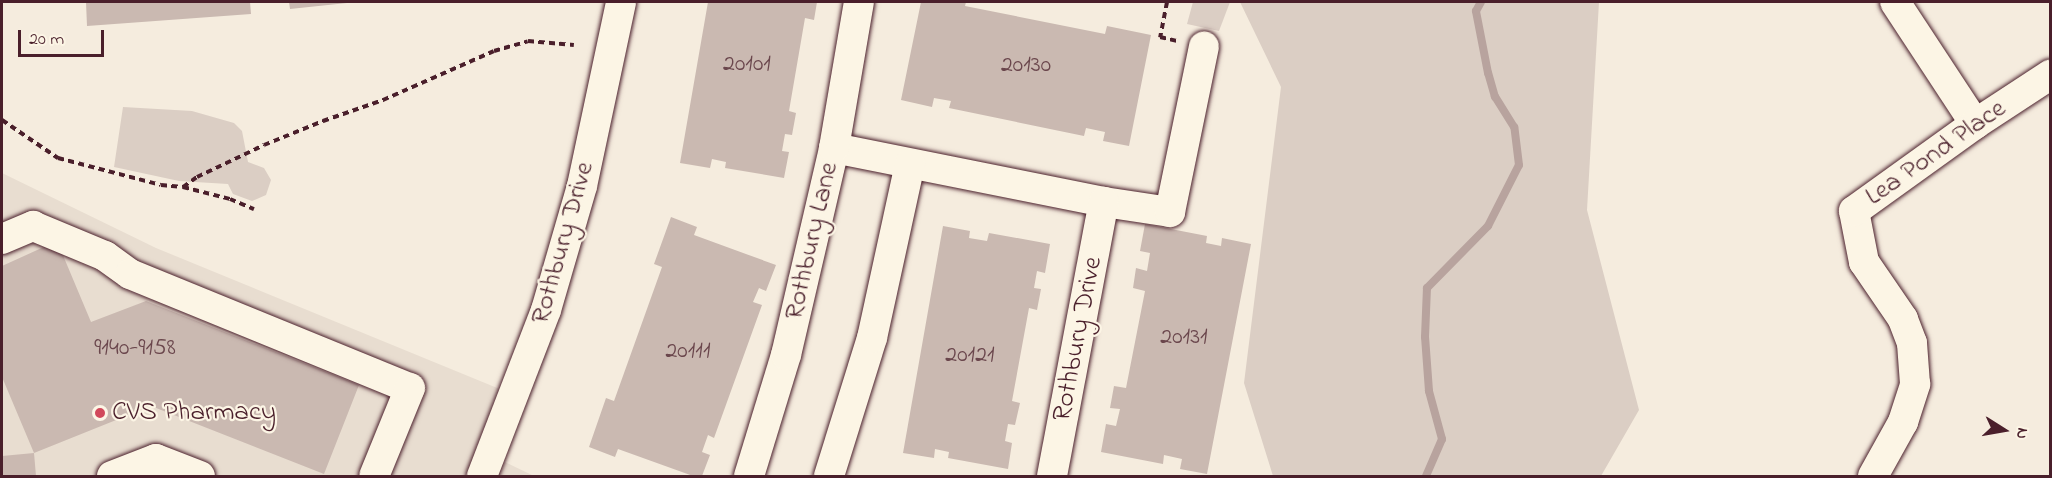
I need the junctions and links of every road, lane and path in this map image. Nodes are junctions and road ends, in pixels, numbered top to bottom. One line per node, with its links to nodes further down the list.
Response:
1 (621, 2): 19 (street, Rothbury Drive)
2 (859, 2): 10 (street, Rothbury Lane)
3 (1167, 2): 6 (path)
4 (1895, 2): 9 (street)
5 (574, 45): 12 (path)
6 (1203, 46): 13 (street)
7 (2050, 75): 9 (street, Lea Pond Place)
8 (2, 120): 12 (path)
9 (1975, 124): 23 (street, Lea Pond Place)
10 (834, 148): 11 (street); 20 (street, Rothbury Lane)
11 (910, 164): 13 (street); 21 (street)
12 (183, 187): 14 (path)
13 (1104, 202): 22 (street, Rothbury Drive)
14 (254, 209)
15 (2, 238): 18 (street)
16 (112, 477): 17 (street)
17 (200, 477)
18 (374, 477)
19 (482, 477)
20 (748, 477)
21 (829, 477)
22 (1052, 477)
23 (1873, 477)

